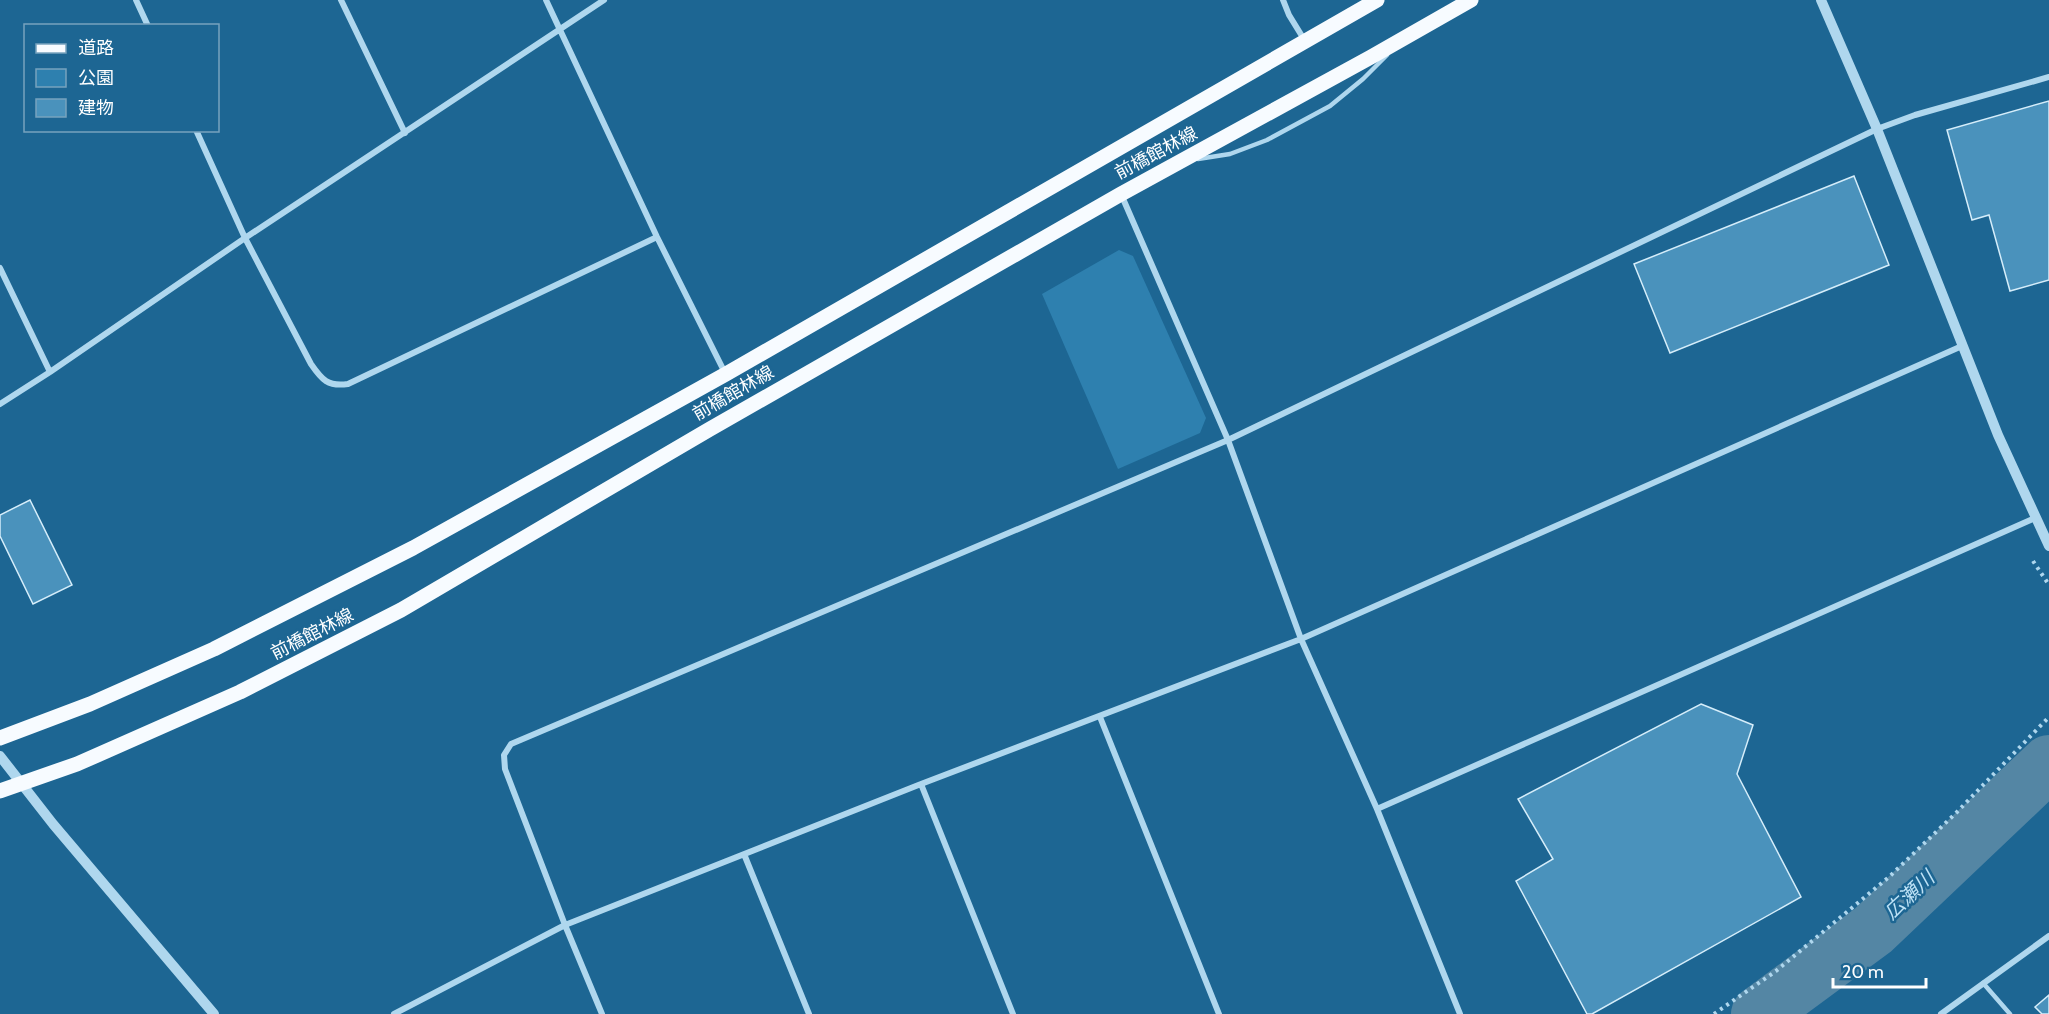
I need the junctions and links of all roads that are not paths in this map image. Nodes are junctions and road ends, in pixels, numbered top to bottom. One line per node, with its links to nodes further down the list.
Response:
1 (136, 0): 9 (street)
2 (341, 0): 16 (street)
3 (546, 0): 10 (street)
4 (604, 0): 10 (street)
5 (1283, 0): 12 (street)
6 (1377, 0): 12 (main road, 前橋館林線)
7 (1471, 0): 11 (main road, 前橋館林線)
8 (1821, 0): 14 (street)
9 (147, 24)
10 (560, 30): 16 (street); 19 (street)
11 (1404, 38): 17 (main road, 前橋館林線); 17 (lane)
12 (1305, 42): 24 (main road, 前橋館林線)
13 (2049, 77): 14 (street)
14 (1877, 129): 22 (street); 26 (street)
15 (197, 132): 20 (street)
16 (405, 133): 20 (street)
17 (1183, 161): 18 (main road, 前橋館林線)
18 (1121, 194): 26 (street); 34 (main road, 前橋館林線)
19 (657, 237): 20 (street); 24 (street)
20 (245, 238): 23 (street)
21 (0, 268): 23 (street)
22 (1962, 346): 27 (street); 29 (street)
23 (50, 372): 25 (street)
24 (726, 374): 31 (main road, 前橋館林線)
25 (0, 404)
26 (1228, 440): 29 (street); 38 (street)
27 (2035, 518): 28 (street); 36 (street)
28 (2049, 546)
29 (1301, 639): 30 (street); 36 (street)
30 (1100, 717): 33 (street); 46 (street)
31 (0, 738)
32 (0, 756): 34 (street)
33 (921, 784): 37 (street); 45 (street)
34 (21, 785): 35 (main road, 前橋館林線); 41 (street)
35 (0, 791)
36 (1377, 809): 47 (street)
37 (744, 854): 38 (street); 44 (street)
38 (565, 925): 42 (street); 43 (street)
39 (2049, 936): 40 (street)
40 (1983, 983): 48 (street); 49 (lane)
41 (214, 1014)
42 (394, 1014)
43 (602, 1014)
44 (809, 1014)
45 (1013, 1014)
46 (1219, 1014)
47 (1460, 1014)
48 (1941, 1014)
49 (2010, 1014)

